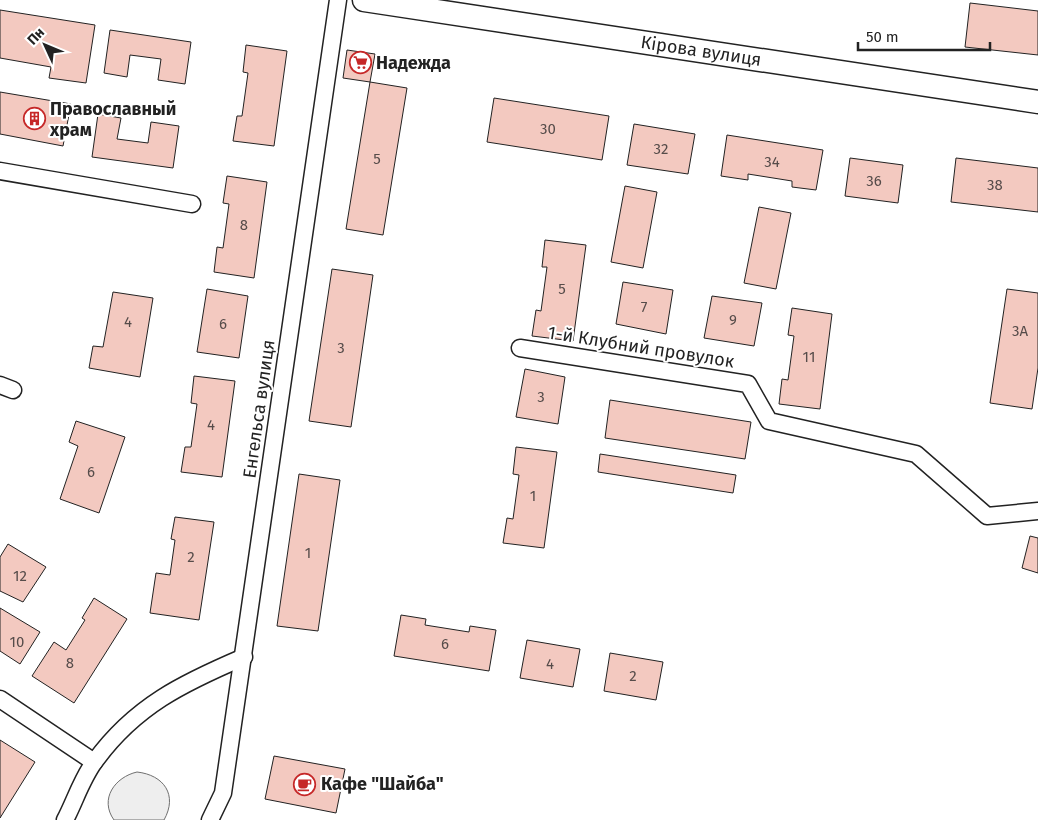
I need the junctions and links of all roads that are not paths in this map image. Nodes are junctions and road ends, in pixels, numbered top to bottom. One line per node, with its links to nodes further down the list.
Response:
1 (338, 0): 8 (street, Енгельса вулиця)
2 (364, 0): 3 (street, Кірова вулиця)
3 (1038, 102)
4 (0, 171): 5 (street)
5 (192, 204)
6 (520, 348): 7 (street, 1-й Клубний провулок)
7 (1038, 512)
8 (244, 658): 10 (street); 12 (street, Енгельса вулиця)
9 (0, 699): 10 (street)
10 (94, 762): 11 (street)
11 (65, 820)
12 (210, 820)

